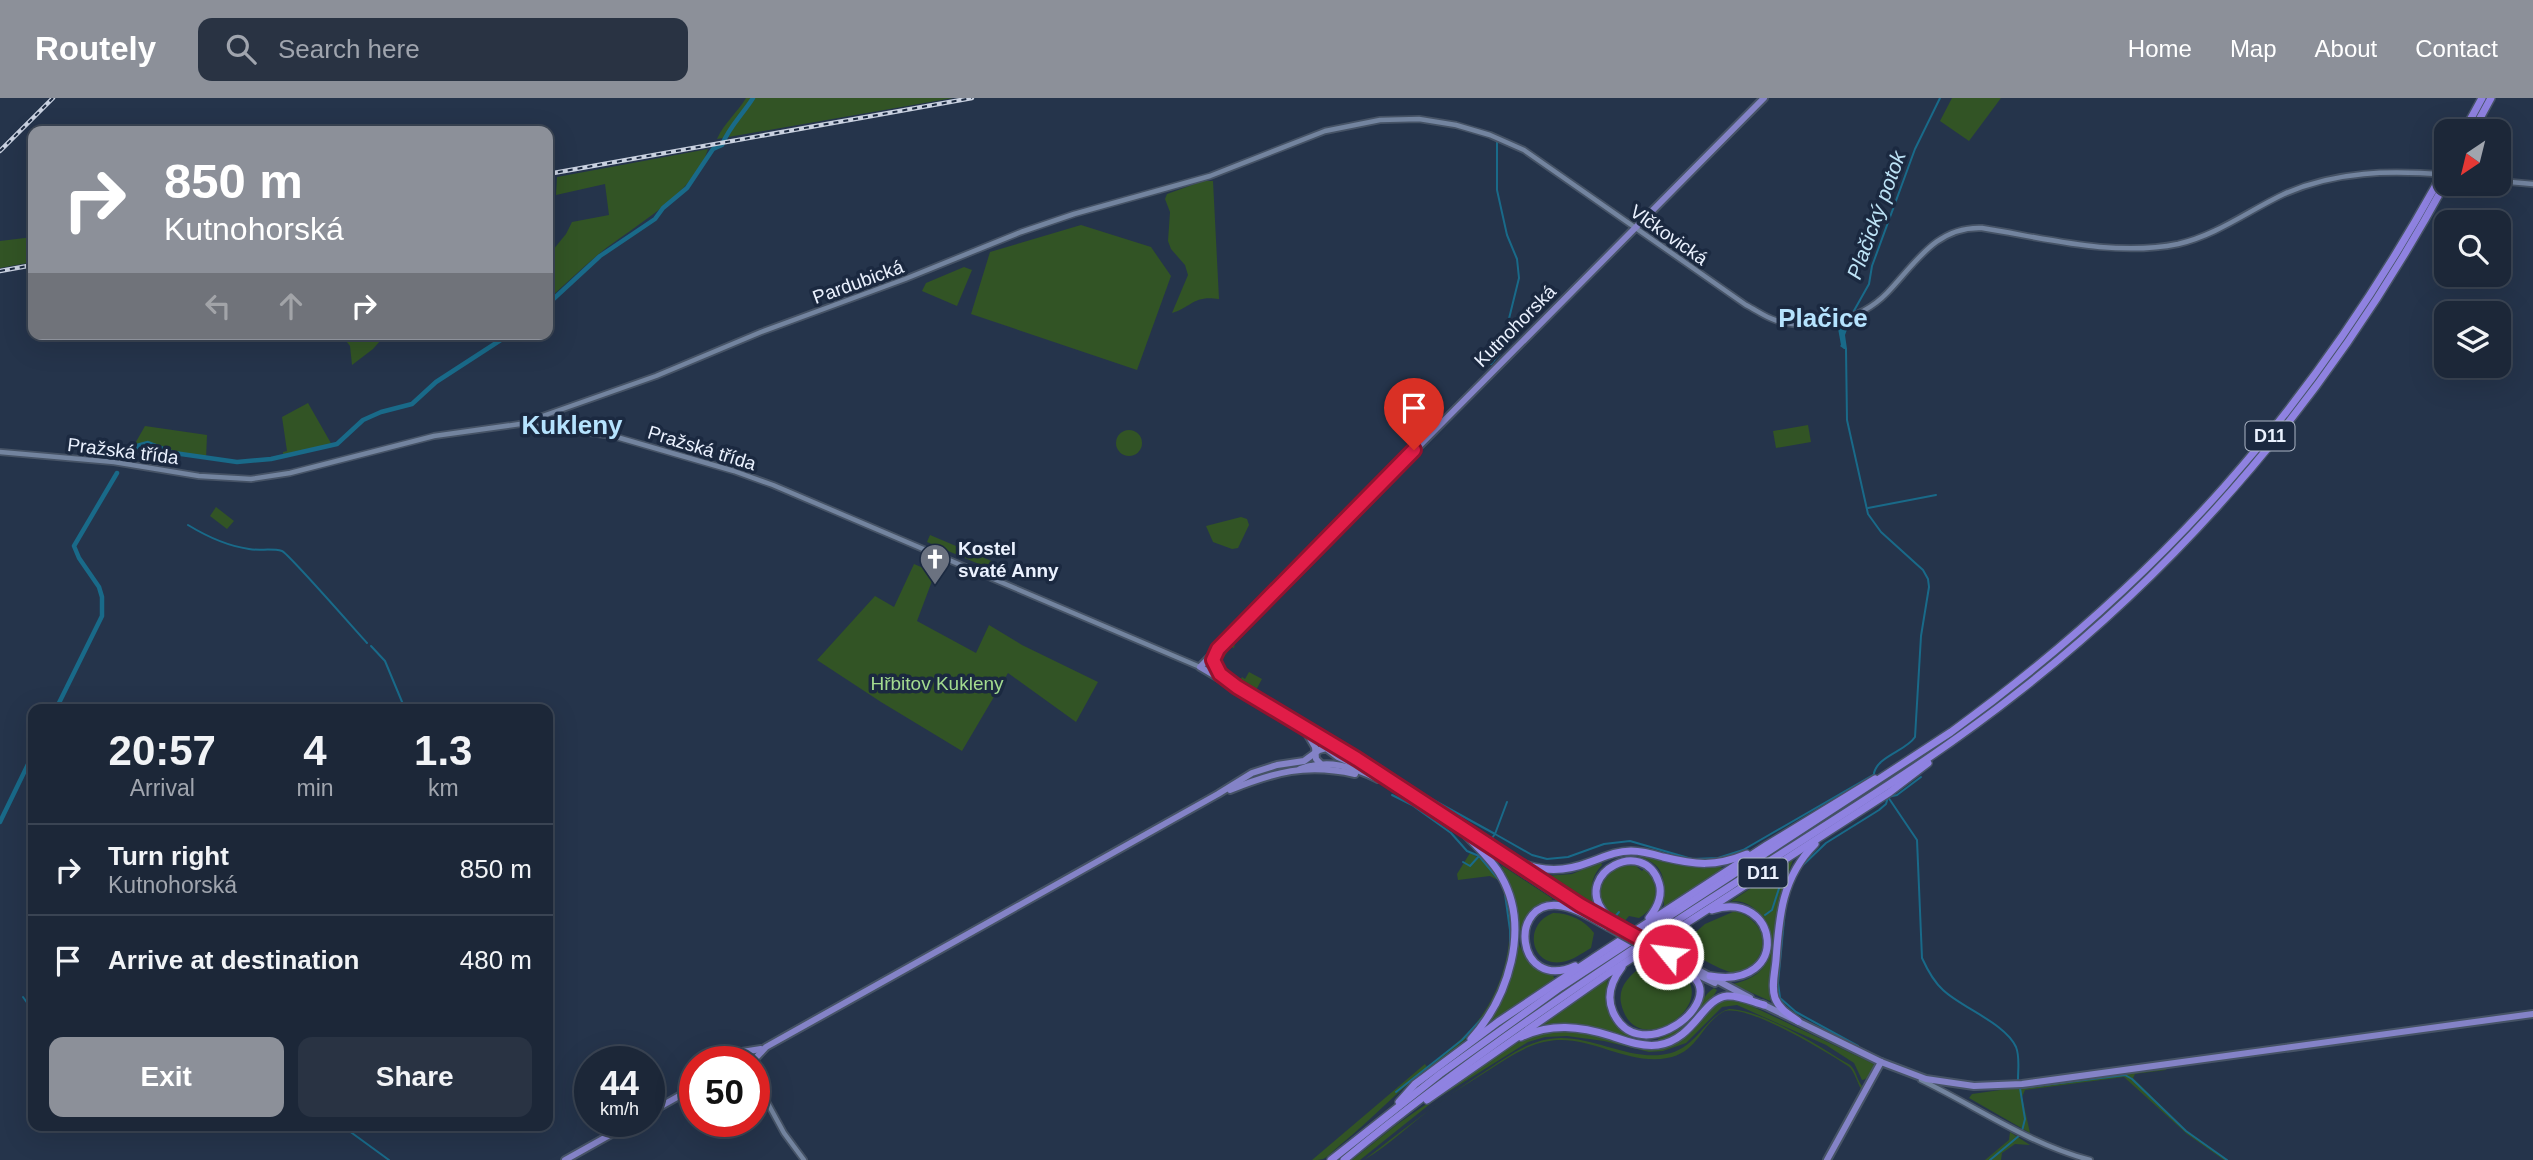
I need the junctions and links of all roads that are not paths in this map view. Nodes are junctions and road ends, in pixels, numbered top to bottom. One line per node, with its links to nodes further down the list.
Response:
1 (1764, 98): 12 (main road, Kutnohorská)
2 (2482, 98): 4 (highway)
3 (2491, 98): 5 (highway)
4 (2471, 119)
5 (2480, 119)
6 (1302, 139): 12 (street, Vlčkovická); 13 (street, Pardubická)
7 (2434, 174): 12 (street, Vlčkovická)
8 (2511, 182): 9 (street)
9 (2533, 184)
10 (2434, 196): 23 (highway, D11)
11 (2436, 196): 23 (highway, D11)
12 (1635, 229): 15 (main road, Kutnohorská)
13 (520, 424): 14 (street, Pražská třída); 16 (street, Pražská třída)
14 (0, 452)
15 (1218, 649): 16 (main road, Kutnohorská); 17 (main road)
16 (1200, 667): 17 (main road)
17 (1237, 687): 18 (main road)
18 (1297, 724): 19 (main road); 20 (main road); 24 (main road)
19 (1329, 750): 20 (main road); 21 (main road); 24 (main road)
20 (1316, 753): 21 (main road); 26 (main road)
21 (1324, 763): 22 (main road); 24 (main road)
22 (1300, 769): 24 (main road); 26 (main road)
23 (1884, 784): 25 (highway); 25 (highway, D11)
24 (1391, 785): 28 (main road); 30 (main road)
25 (1872, 791): 27 (highway, D11); 29 (highway); 52 (highway, D11); 53 (highway, D11)
26 (1218, 794): 45 (main road)
27 (1828, 832): 31 (highway, D11); 43 (highway)
28 (1466, 835): 32 (main road); 46 (highway)
29 (1767, 845): 30 (highway); 33 (highway)
30 (1503, 855): 32 (main road)
31 (1699, 915): 37 (highway, D11); 39 (highway)
32 (1612, 924): 33 (highway); 34 (highway); 35 (main road, bridge); 36 (highway)
33 (1641, 926): 36 (highway)
34 (1629, 933): 35 (main road, bridge)
35 (1665, 955): 38 (main road); 39 (main road)
36 (1595, 957): 46 (highway)
37 (1631, 959): 38 (highway); 44 (highway)
38 (1675, 964): 40 (main road)
39 (1710, 976): 40 (main road)
40 (1733, 989): 41 (main road)
41 (1764, 1005): 43 (main road); 44 (highway)
42 (2533, 1014): 49 (main road)
43 (1798, 1021): 47 (main road)
44 (1505, 1045): 52 (highway)
45 (768, 1046)
46 (1447, 1061): 53 (highway)
47 (1881, 1062): 48 (main road); 59 (main road)
48 (1901, 1070): 49 (main road); 50 (street)
49 (1959, 1085): 50 (street)
50 (1967, 1102): 60 (street)
51 (770, 1107): 56 (street)
52 (1394, 1120): 58 (highway, D11)
53 (1376, 1124): 57 (highway, D11)
54 (606, 1137): 55 (main road)
55 (565, 1160)
56 (804, 1160)
57 (1331, 1160)
58 (1343, 1160)
59 (1827, 1160)
60 (2090, 1160)

